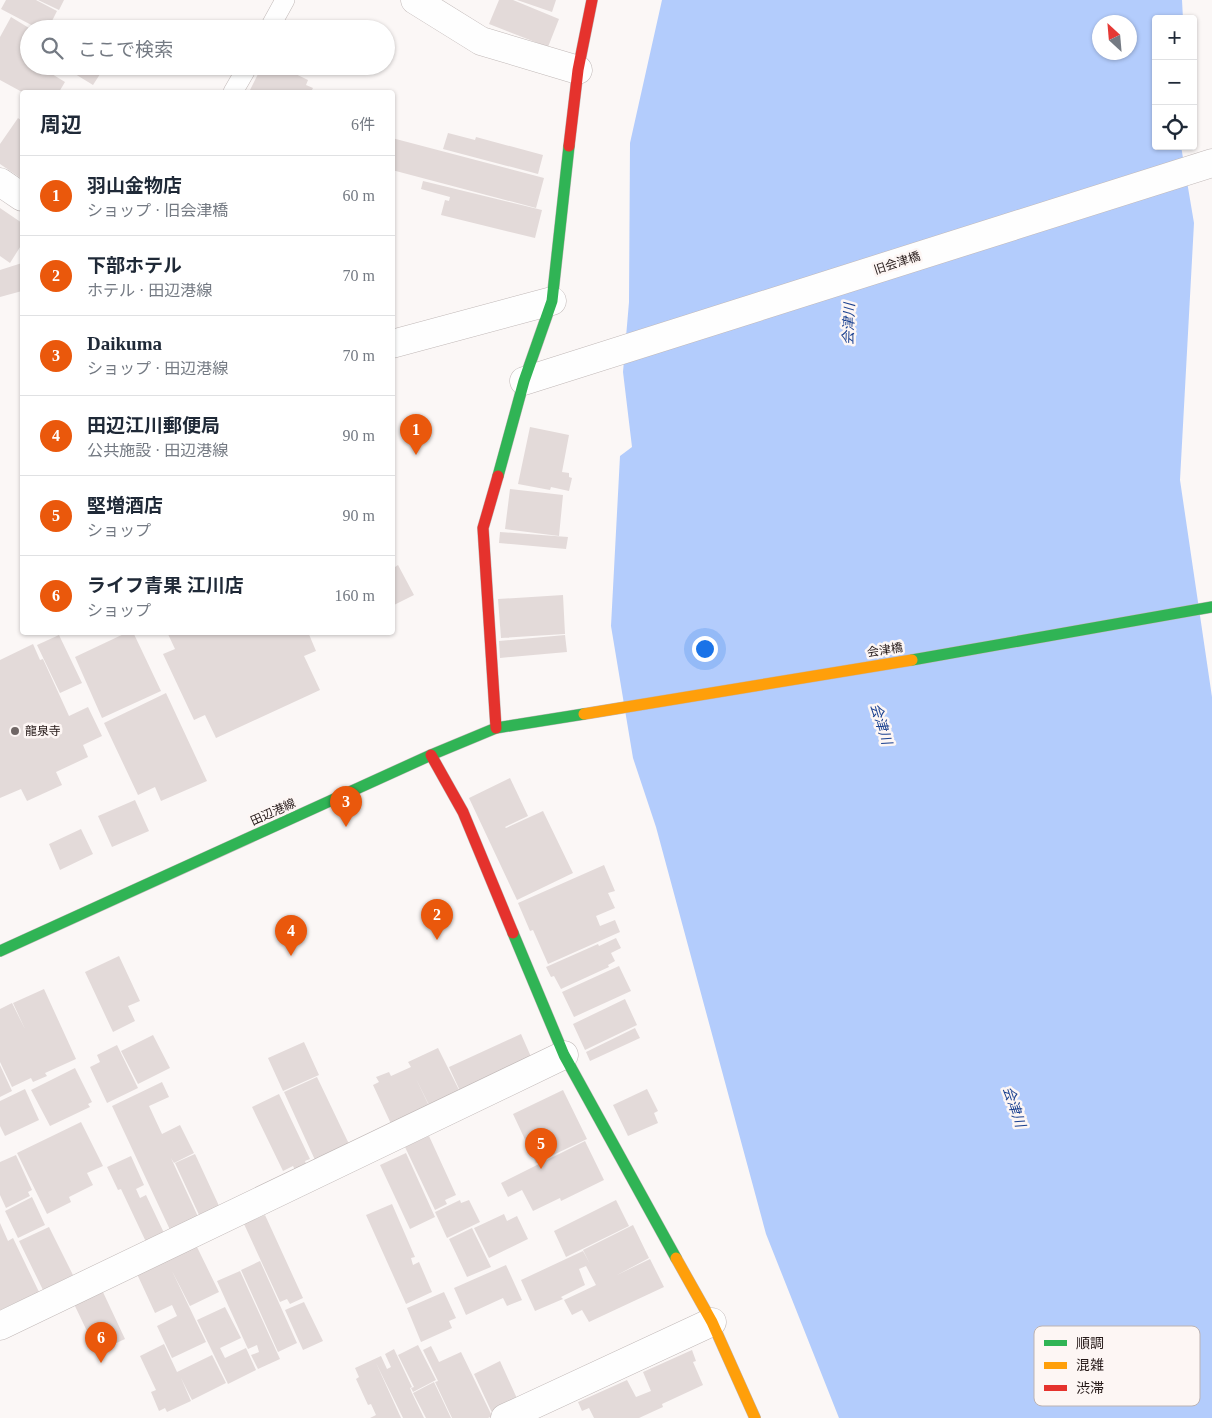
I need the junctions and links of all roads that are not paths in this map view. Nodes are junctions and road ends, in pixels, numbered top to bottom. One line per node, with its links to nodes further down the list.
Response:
1 (285, 0): 4 (lane)
2 (415, 0): 5 (street)
3 (592, 0): 5 (street)
4 (274, 20)
5 (578, 70): 11 (street)
6 (243, 75): 7 (lane)
7 (234, 90)
8 (1212, 163): 13 (street, 旧会津橋)
9 (0, 182): 10 (street)
10 (20, 195)
11 (552, 300): 12 (street); 13 (street)
12 (395, 343)
13 (524, 381): 16 (street)
14 (1212, 607): 15 (street, 会津橋)
15 (562, 717): 16 (street, 田辺港線)
16 (496, 728): 17 (street, 田辺港線)
17 (431, 756): 18 (street, 田辺港線); 19 (street)
18 (0, 950)
19 (564, 1055): 20 (street); 21 (street)
20 (712, 1322): 22 (street); 23 (street)
21 (0, 1326)
22 (505, 1418)
23 (755, 1418)

